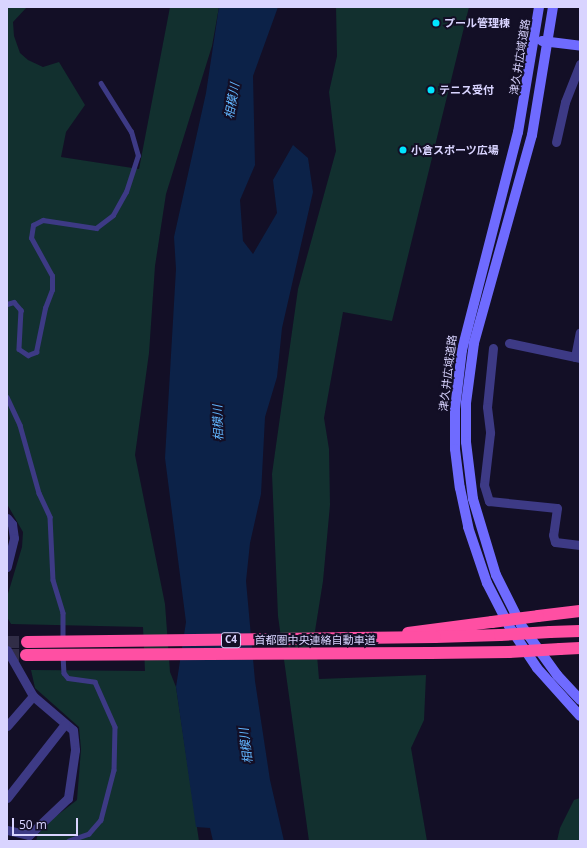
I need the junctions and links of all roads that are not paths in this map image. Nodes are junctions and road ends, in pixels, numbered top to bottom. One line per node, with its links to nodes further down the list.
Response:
1 (539, 7): 3 (main road, 津久井広域道路)
2 (553, 7): 4 (main road, 津久井広域道路)
3 (536, 40): 4 (main road); 28 (main road, 津久井広域道路)
4 (549, 41): 5 (main road); 27 (main road, 津久井広域道路)
5 (580, 46)
6 (580, 64): 8 (street)
7 (101, 84): 9 (lane)
8 (556, 142)
9 (7, 304)
10 (580, 332): 13 (street)
11 (509, 343): 13 (street)
12 (493, 348): 16 (street)
13 (578, 358)
14 (7, 397): 33 (lane)
15 (7, 518): 17 (street)
16 (580, 545)
17 (7, 567)
18 (580, 611): 20 (highway, bridge)
19 (580, 631): 20 (highway, 首都圏中央連絡自動車道 / C4, bridge)
20 (436, 633): 21 (highway, 首都圏中央連絡自動車道 / C4, bridge)
21 (27, 642)
22 (580, 648): 24 (highway, 首都圏中央連絡自動車道 / C4, bridge)
23 (7, 650): 25 (street)
24 (26, 655)
25 (9, 663): 26 (street)
26 (32, 696): 29 (street); 30 (street)
27 (580, 700)
28 (580, 716)
29 (66, 724): 31 (street); 32 (street)
30 (7, 726)
31 (7, 798)
32 (7, 830)
33 (69, 841)

